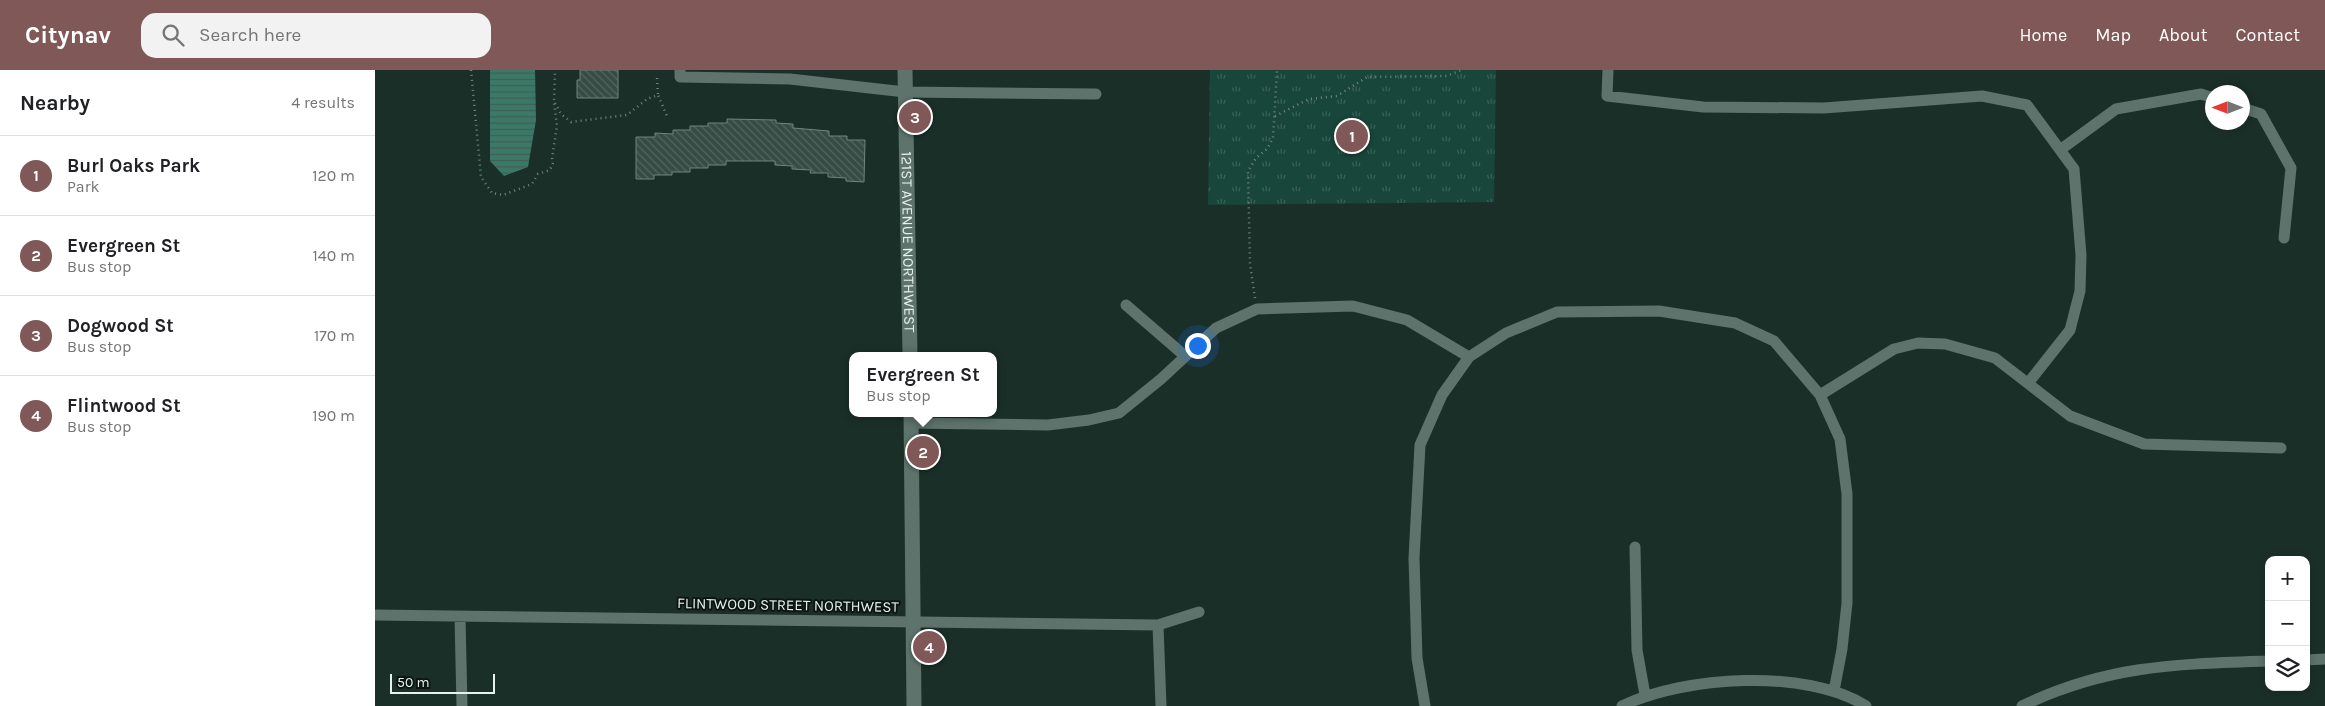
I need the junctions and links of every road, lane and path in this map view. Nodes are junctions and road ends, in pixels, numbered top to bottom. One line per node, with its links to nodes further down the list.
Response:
1 (471, 70): 13 (path)
2 (555, 70): 13 (path)
3 (905, 70): 9 (street, 121ST AVENUE NORTHWEST)
4 (1277, 70): 16 (path)
5 (1461, 70): 16 (path)
6 (1608, 70): 17 (street)
7 (680, 73): 9 (street)
8 (657, 78): 12 (path)
9 (905, 92): 10 (street); 21 (street, 121ST AVENUE NORTHWEST)
10 (1096, 94)
11 (2205, 95): 17 (street)
12 (658, 96): 13 (path); 15 (path)
13 (554, 102)
14 (2250, 110): 18 (street)
15 (667, 116)
16 (1275, 116): 20 (path)
17 (2060, 150): 24 (street)
18 (2284, 238)
19 (1126, 305): 22 (street)
20 (1257, 309): 22 (street); 23 (street)
21 (909, 352)
22 (1185, 356): 26 (street)
23 (1469, 357): 25 (street); 42 (street)
24 (2029, 382): 25 (street); 27 (street)
25 (1820, 395): 37 (street)
26 (911, 418): 32 (street)
27 (2281, 448)
28 (1635, 548): 38 (street)
29 (1199, 612): 33 (street, FLINTWOOD STREET NORTHWEST)
30 (375, 615): 31 (street, FLINTWOOD STREET NORTHWEST)
31 (459, 616): 32 (street, FLINTWOOD STREET NORTHWEST); 39 (street)
32 (913, 621): 33 (street, FLINTWOOD STREET NORTHWEST); 40 (street)
33 (1158, 625): 41 (street)
34 (2325, 659): 35 (street)
35 (2310, 660)
36 (2265, 661): 45 (street)
37 (1834, 691): 38 (street); 44 (street)
38 (1645, 695): 43 (street)
39 (462, 706)
40 (914, 706)
41 (1161, 706)
42 (1425, 706)
43 (1622, 706)
44 (1866, 706)
45 (2022, 706)

